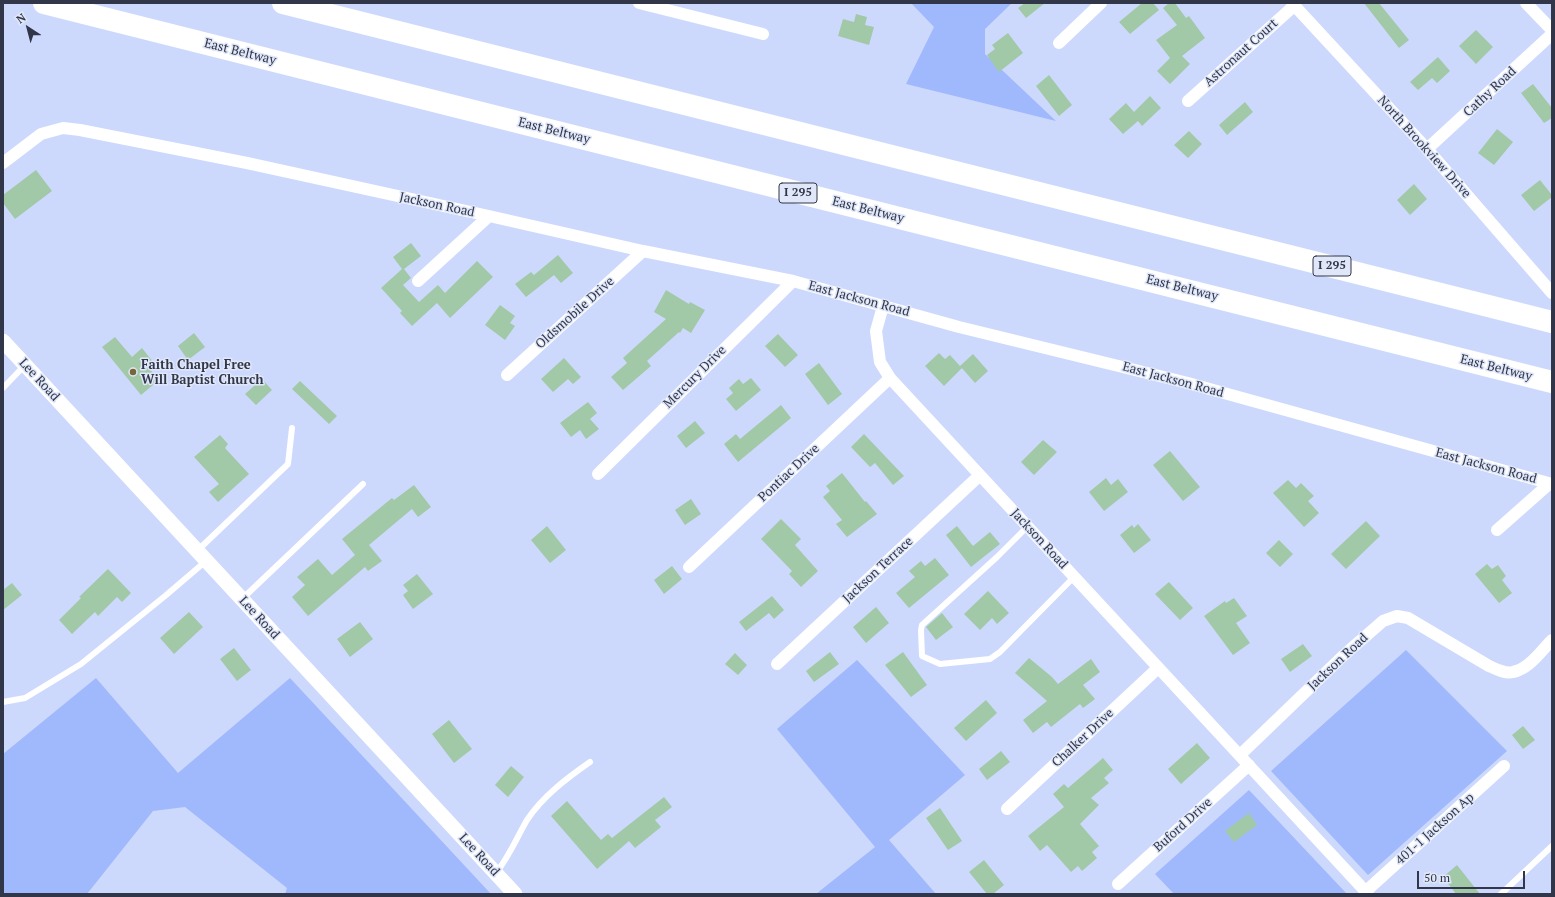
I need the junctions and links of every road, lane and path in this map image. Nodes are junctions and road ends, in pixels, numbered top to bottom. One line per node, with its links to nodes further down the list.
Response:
1 (44, 3): 25 (highway, East Beltway / I 295)
2 (283, 3): 20 (highway, I 295)
3 (639, 3): 8 (street)
4 (1101, 3): 10 (street)
5 (1526, 3): 7 (street)
6 (1294, 4): 11 (street, Astronaut Court); 12 (street, North Brookview Drive)
7 (1552, 30)
8 (763, 34)
9 (1552, 34): 12 (street, Cathy Road)
10 (1059, 43)
11 (1188, 101)
12 (1427, 149): 18 (street, North Brookview Drive)
13 (3, 163): 14 (street, Jackson Road)
14 (488, 216): 15 (street, Jackson Road); 16 (street)
15 (643, 251): 17 (street, Jackson Road); 23 (street, Oldsmobile Drive)
16 (418, 281)
17 (793, 281): 19 (street, East Jackson Road); 28 (street, Mercury Drive)
18 (1552, 293)
19 (883, 306): 24 (street, Jackson Road); 31 (street, East Jackson Road)
20 (1552, 322)
21 (3, 341): 22 (street, Lee Road)
22 (25, 365): 26 (lane); 34 (street, Lee Road)
23 (507, 375)
24 (890, 378): 29 (street, Jackson Road); 35 (street, Pontiac Drive)
25 (1552, 382)
26 (3, 388)
27 (292, 428): 34 (lane)
28 (598, 474)
29 (979, 476): 32 (street, Jackson Road); 39 (street, Jackson Terrace)
30 (364, 484): 37 (lane)
31 (1551, 484): 33 (street)
32 (1027, 527): 36 (street, Jackson Road); 36 (lane)
33 (1497, 530)
34 (202, 556): 37 (street, Lee Road); 41 (lane)
35 (689, 567)
36 (1074, 577): 40 (street, Jackson Road)
37 (242, 599): 48 (street, Lee Road)
38 (1552, 640): 42 (street, Jackson Road)
39 (777, 664)
40 (1158, 668): 42 (street, Jackson Road); 46 (street, Chalker Drive)
41 (3, 702)
42 (1240, 755): 44 (street, Jackson Road)
43 (590, 762): 48 (lane)
44 (1249, 766): 49 (street, Buford Drive); 50 (street, Jackson Road)
45 (1504, 766): 50 (street, 401-1 Jackson Ap)
46 (1007, 809)
47 (1552, 846): 52 (lane)
48 (496, 873): 51 (street, Lee Road)
49 (1118, 884)
50 (1366, 893)
51 (515, 894)
52 (1501, 894)

